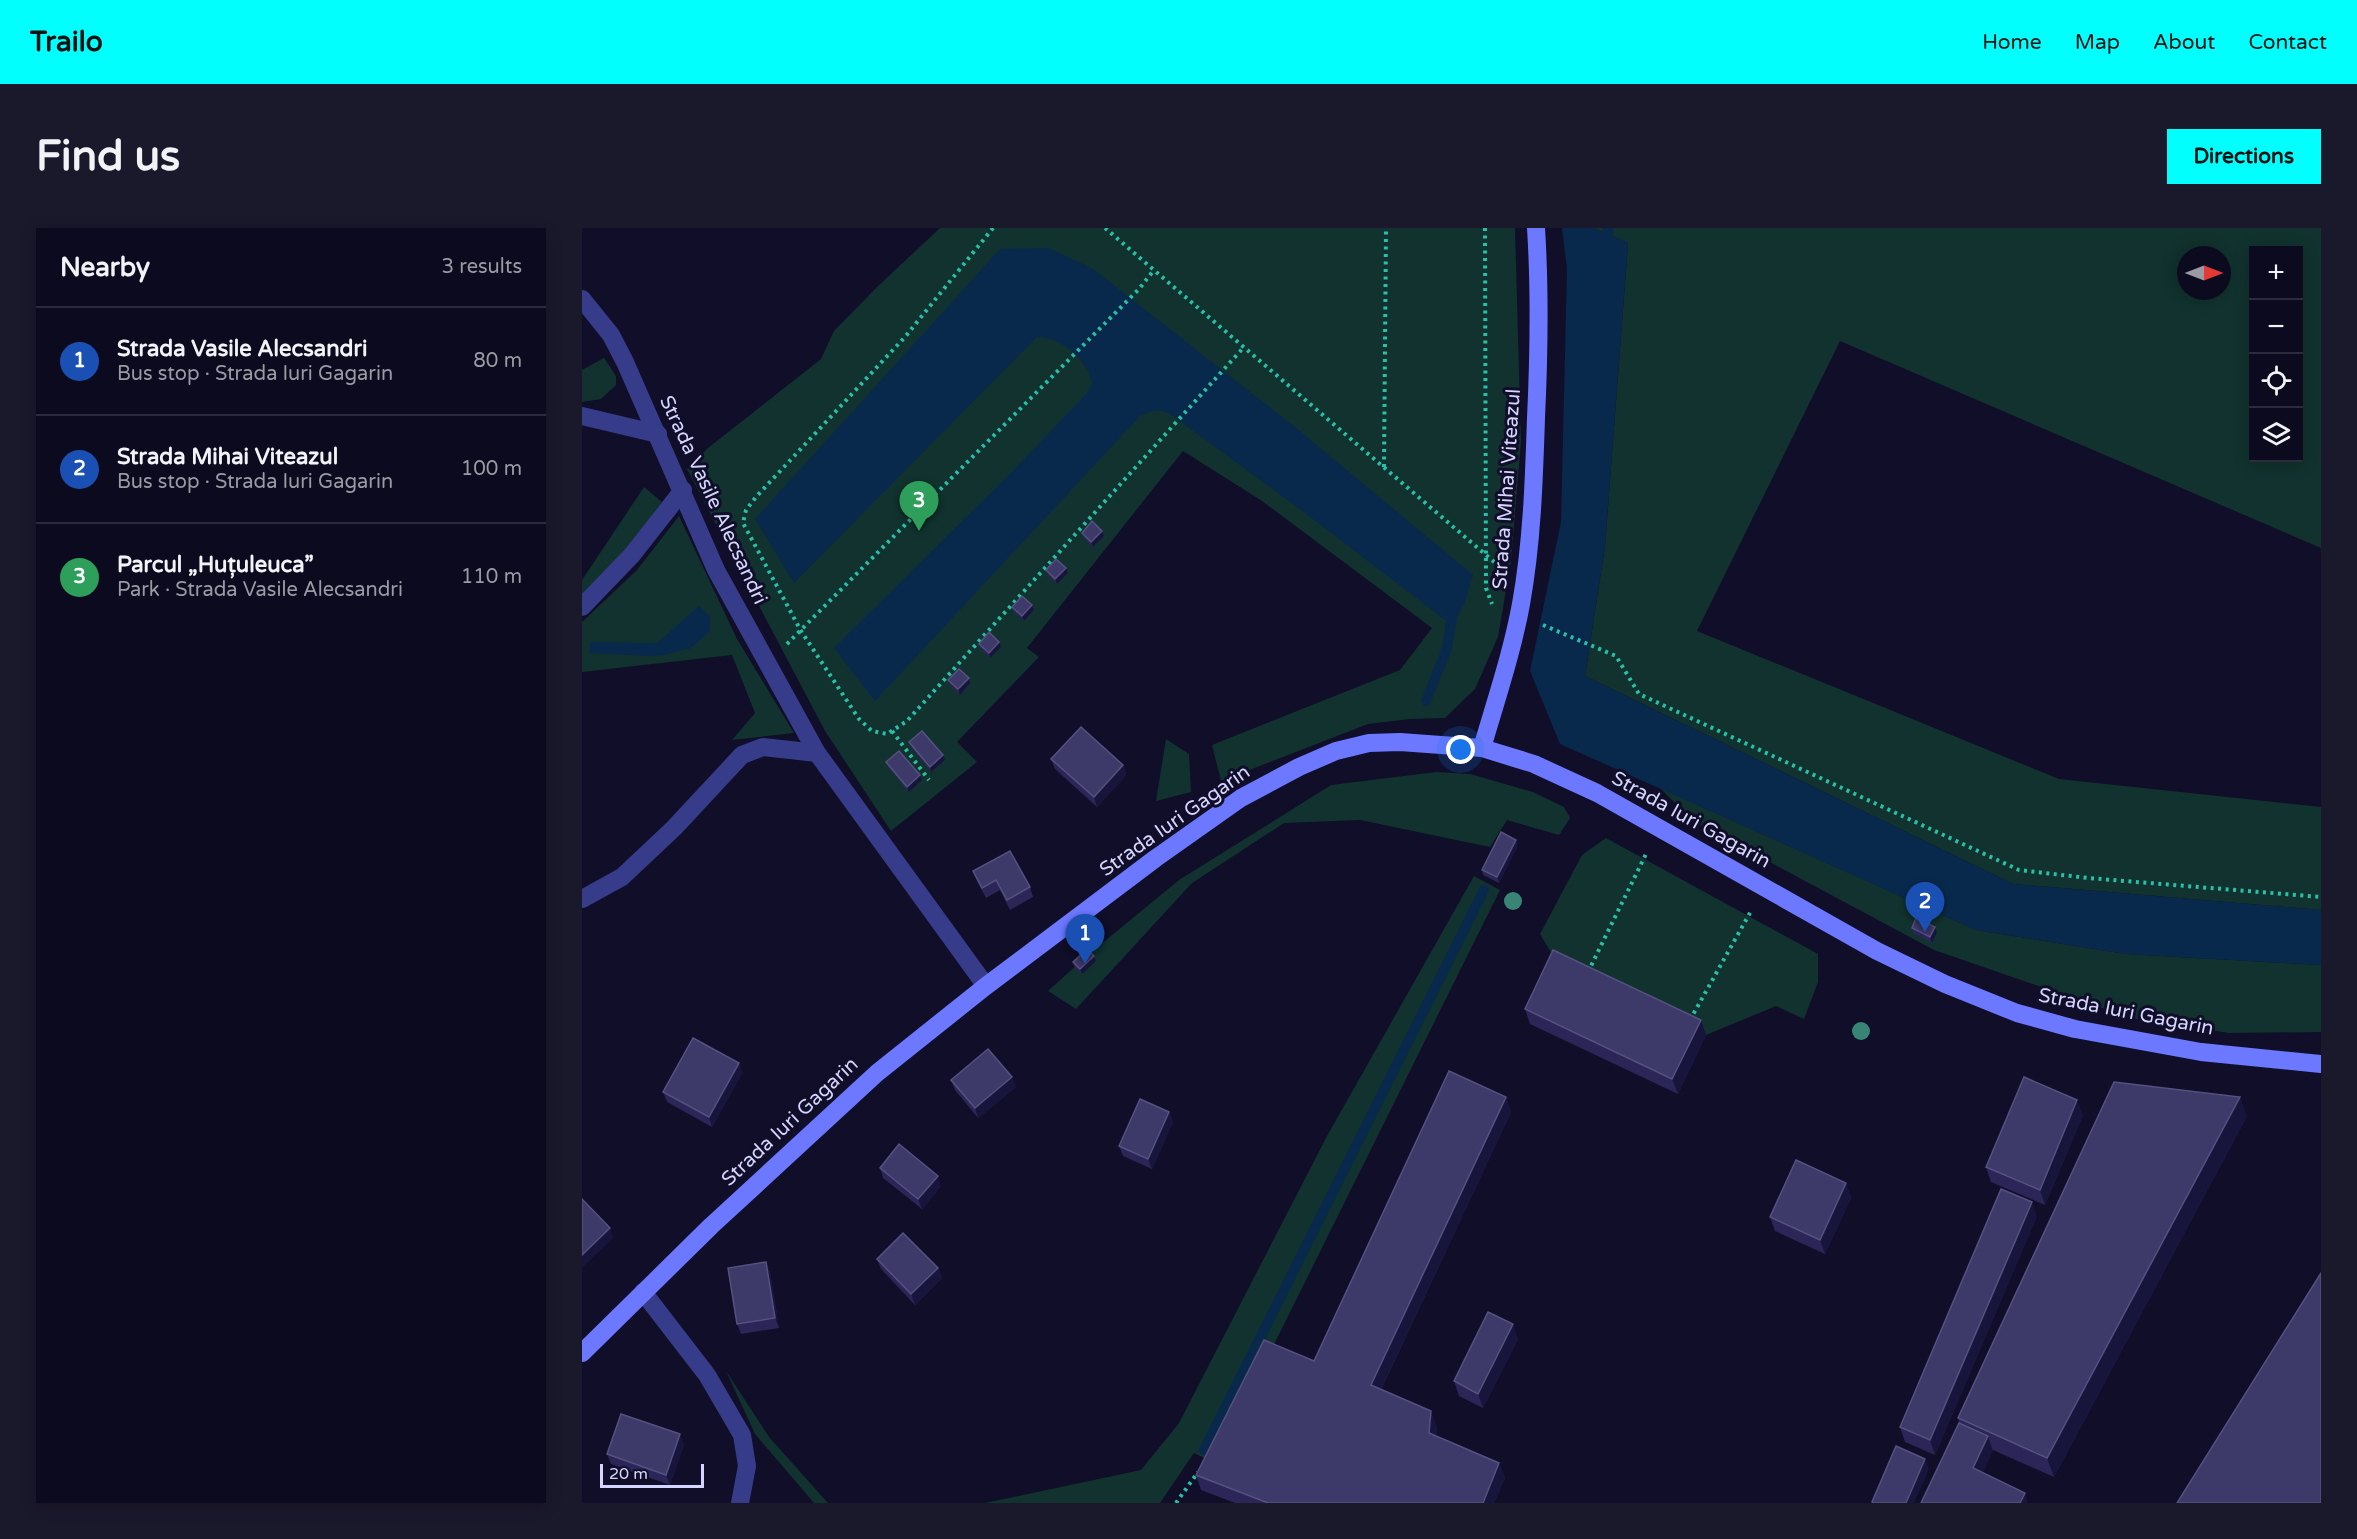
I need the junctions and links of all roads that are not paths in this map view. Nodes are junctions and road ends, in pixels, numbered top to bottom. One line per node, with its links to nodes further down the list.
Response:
1 (1536, 228): 7 (main road, Strada Mihai Viteazul)
2 (582, 299): 4 (street, Strada Vasile Alecsandri)
3 (582, 416): 4 (street)
4 (658, 434): 5 (street, Strada Vasile Alecsandri)
5 (683, 490): 6 (street); 8 (street, Strada Vasile Alecsandri)
6 (582, 607)
7 (1482, 748): 10 (main road, Strada Iuri Gagarin); 11 (main road, Strada Iuri Gagarin)
8 (816, 753): 9 (street); 10 (street, Strada Vasile Alecsandri)
9 (582, 899)
10 (986, 986): 12 (main road, Strada Iuri Gagarin)
11 (2321, 1064)
12 (643, 1292): 13 (main road, Strada Iuri Gagarin); 14 (street)
13 (582, 1353)
14 (740, 1503)

